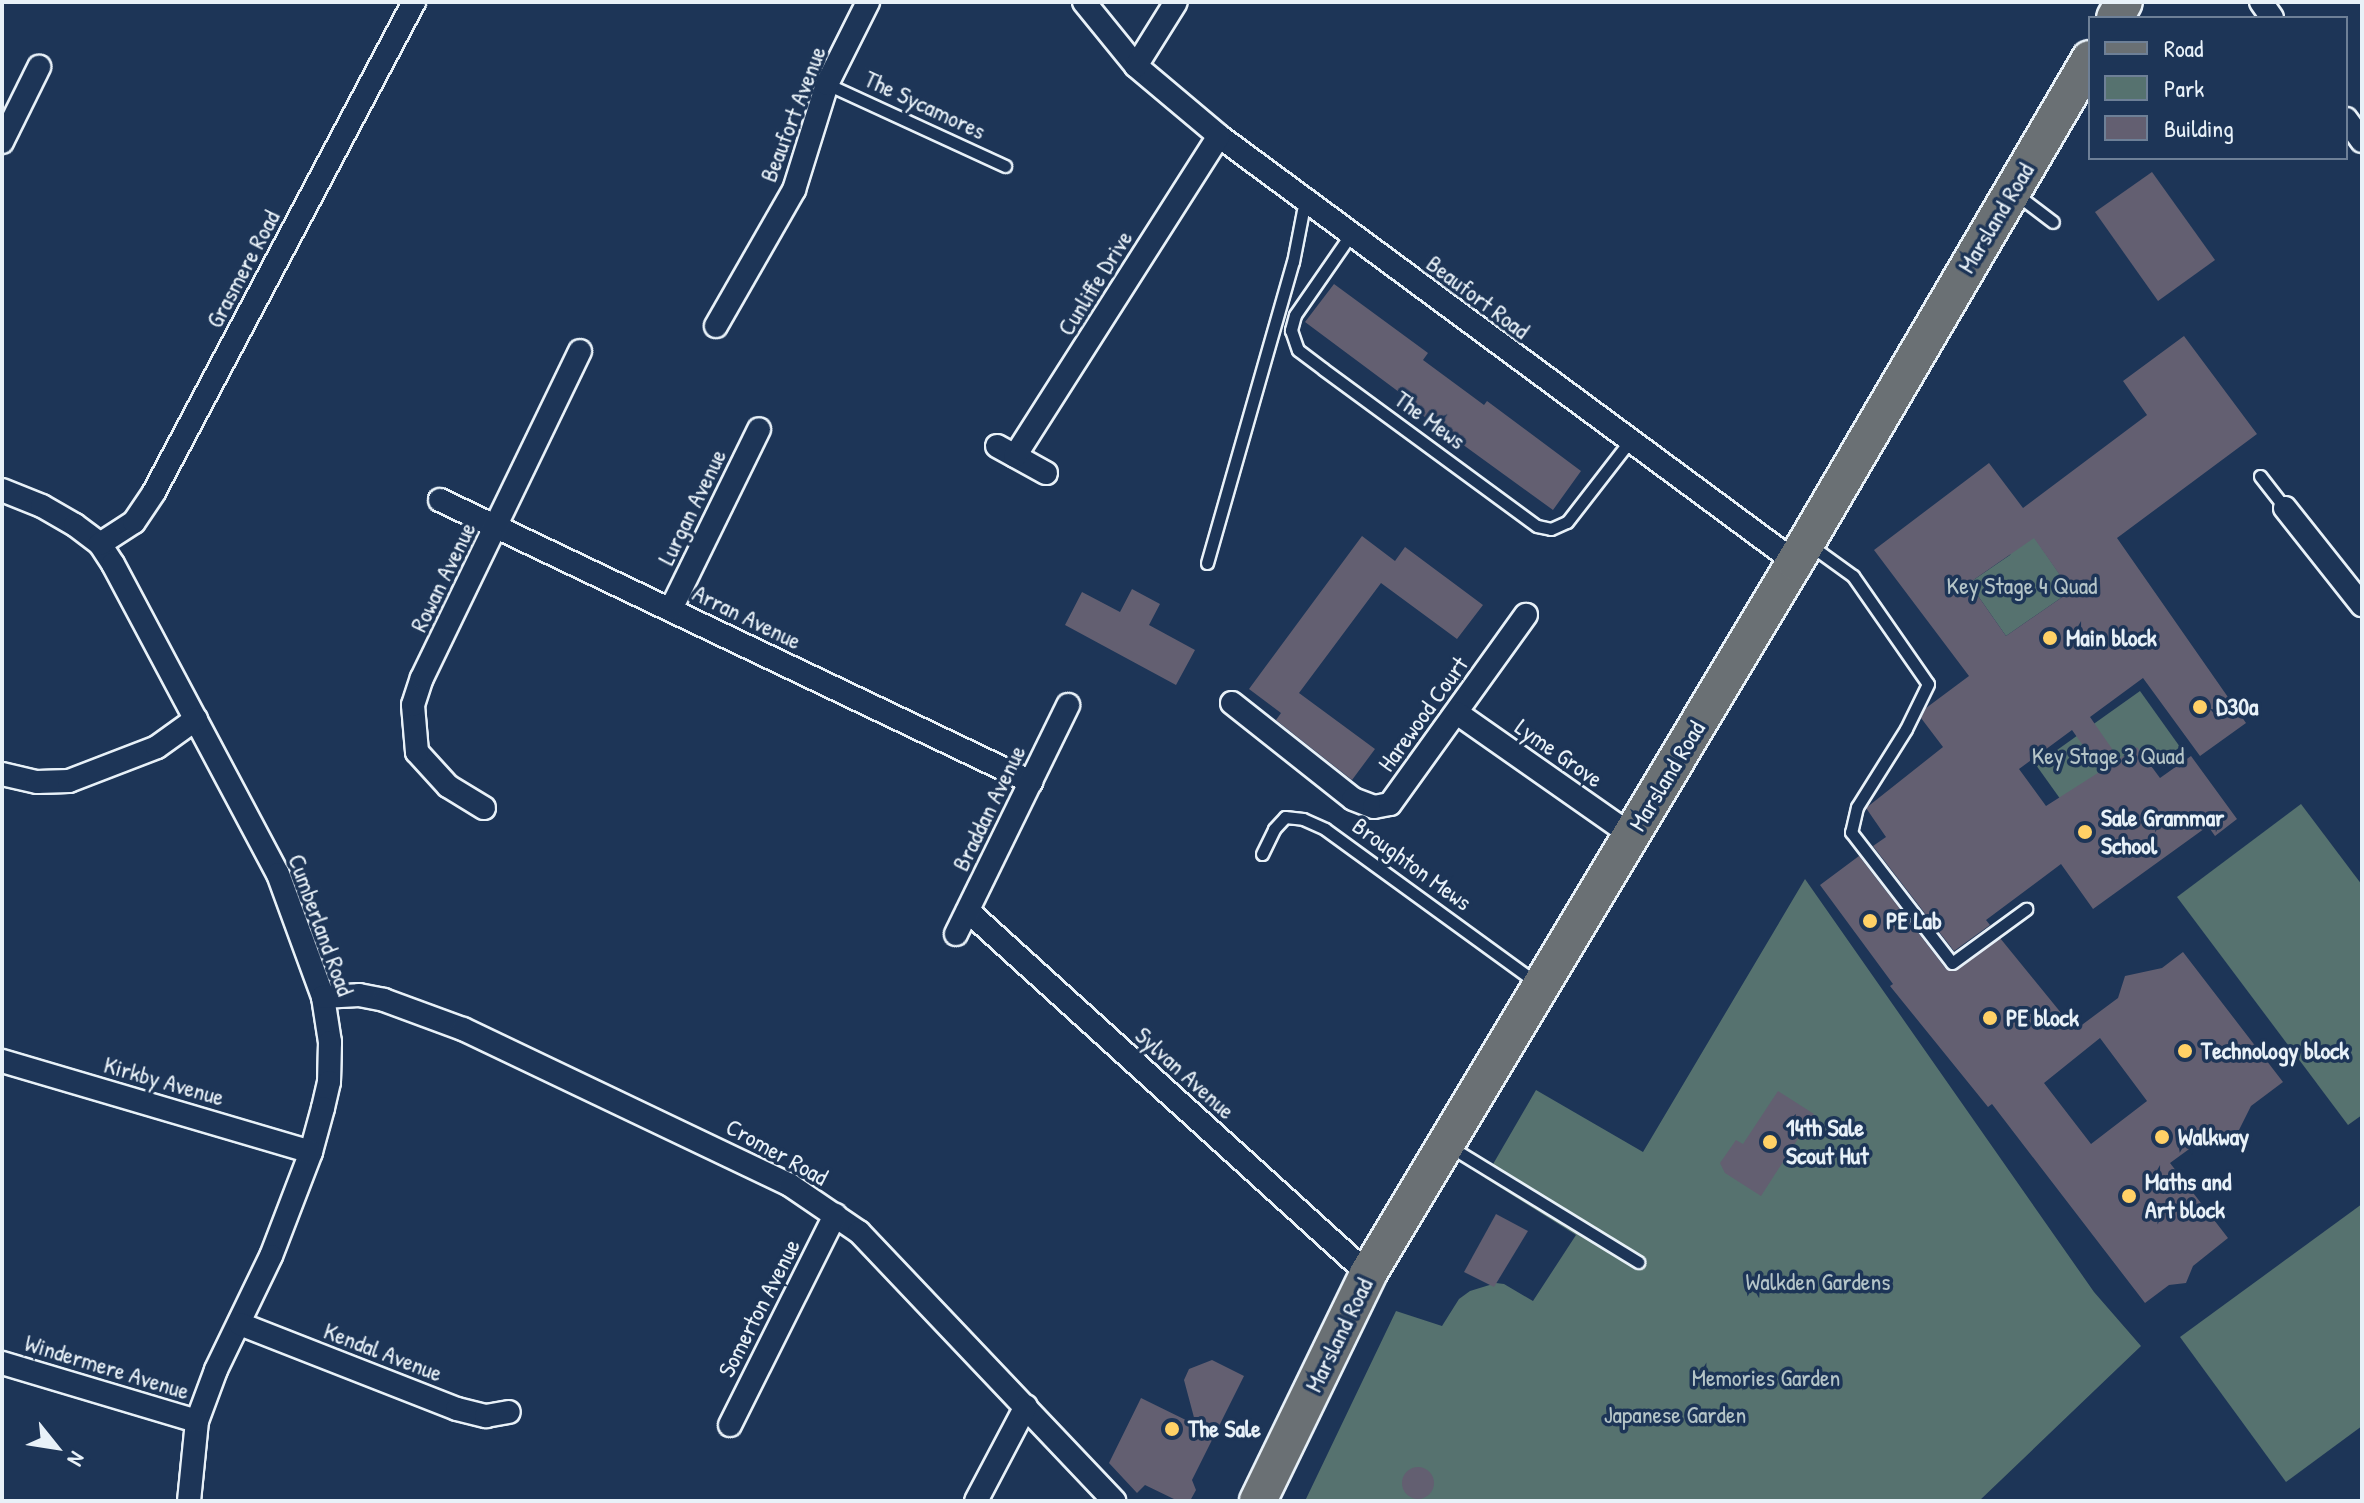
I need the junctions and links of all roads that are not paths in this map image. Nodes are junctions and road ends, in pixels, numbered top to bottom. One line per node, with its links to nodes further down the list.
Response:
1 (414, 2): 28 (street, Grasmere Road)
2 (868, 2): 8 (street, Beaufort Avenue)
3 (1084, 2): 6 (street)
4 (1176, 2): 6 (street)
5 (2088, 62): 14 (main road, Marsland Road)
6 (1136, 66): 10 (street, Beaufort Road)
7 (39, 67): 12 (street)
8 (827, 84): 13 (lane, The Sycamores); 18 (street, Beaufort Avenue)
9 (2348, 122): 11 (street)
10 (1219, 136): 15 (street, Beaufort Road); 22 (street, Cunliffe Drive)
11 (2362, 141)
12 (2, 142)
13 (1005, 166)
14 (2012, 191): 16 (lane); 29 (main road, Marsland Road)
15 (1305, 199): 17 (street, Beaufort Road); 30 (lane)
16 (2053, 222)
17 (1351, 234): 21 (street, Beaufort Road); 21 (lane, The Mews)
18 (716, 326)
19 (580, 351): 27 (street, Rowan Avenue)
20 (759, 429): 32 (street, Lurgan Avenue)
21 (1629, 442): 29 (street, Beaufort Road)
22 (1046, 473)
23 (2260, 476): 26 (lane)
24 (2, 490): 28 (street, Cumberland Road)
25 (440, 500): 27 (street, Arran Avenue)
26 (2285, 508): 31 (street)
27 (497, 526): 32 (street, Arran Avenue); 40 (street, Rowan Avenue)
28 (100, 544): 37 (street, Cumberland Road)
29 (1800, 552): 41 (main road, Marsland Road); 43 (lane)
30 (1207, 563)
31 (2362, 605)
32 (671, 609): 39 (street, Arran Avenue)
33 (1526, 615): 36 (street, Harewood Court)
34 (1232, 703): 36 (street, Harewood Court)
35 (1068, 705): 39 (street, Braddan Avenue)
36 (1457, 713): 41 (street, Lyme Grove)
37 (196, 719): 38 (street); 47 (street, Cumberland Road)
38 (2, 774)
39 (1031, 782): 44 (street, Braddan Avenue)
40 (484, 808)
41 (1631, 835): 46 (main road, Marsland Road)
42 (1262, 854): 46 (lane, Broughton Mews)
43 (2026, 909)
44 (968, 911): 45 (street, Braddan Avenue); 53 (street, Sylvan Avenue)
45 (956, 934)
46 (1542, 986): 49 (main road, Marsland Road)
47 (323, 997): 50 (street, Cumberland Road); 51 (street, Cromer Road)
48 (2, 1061): 50 (street, Kirkby Avenue)
49 (1445, 1143): 52 (lane); 53 (main road, Marsland Road)
50 (311, 1152): 54 (street, Cumberland Road)
51 (835, 1215): 56 (street, Cromer Road); 59 (street, Somerton Avenue)
52 (1638, 1262)
53 (1368, 1274): 63 (main road, Marsland Road)
54 (240, 1324): 57 (street, Kendal Avenue); 58 (street, Cumberland Road)
55 (2, 1363): 58 (street, Windermere Avenue)
56 (1026, 1406): 61 (street); 62 (street, Cromer Road)
57 (509, 1412)
58 (197, 1421): 60 (street, Cumberland Road)
59 (730, 1425)
60 (189, 1501)
61 (976, 1501)
62 (1114, 1501)
63 (1258, 1501)

